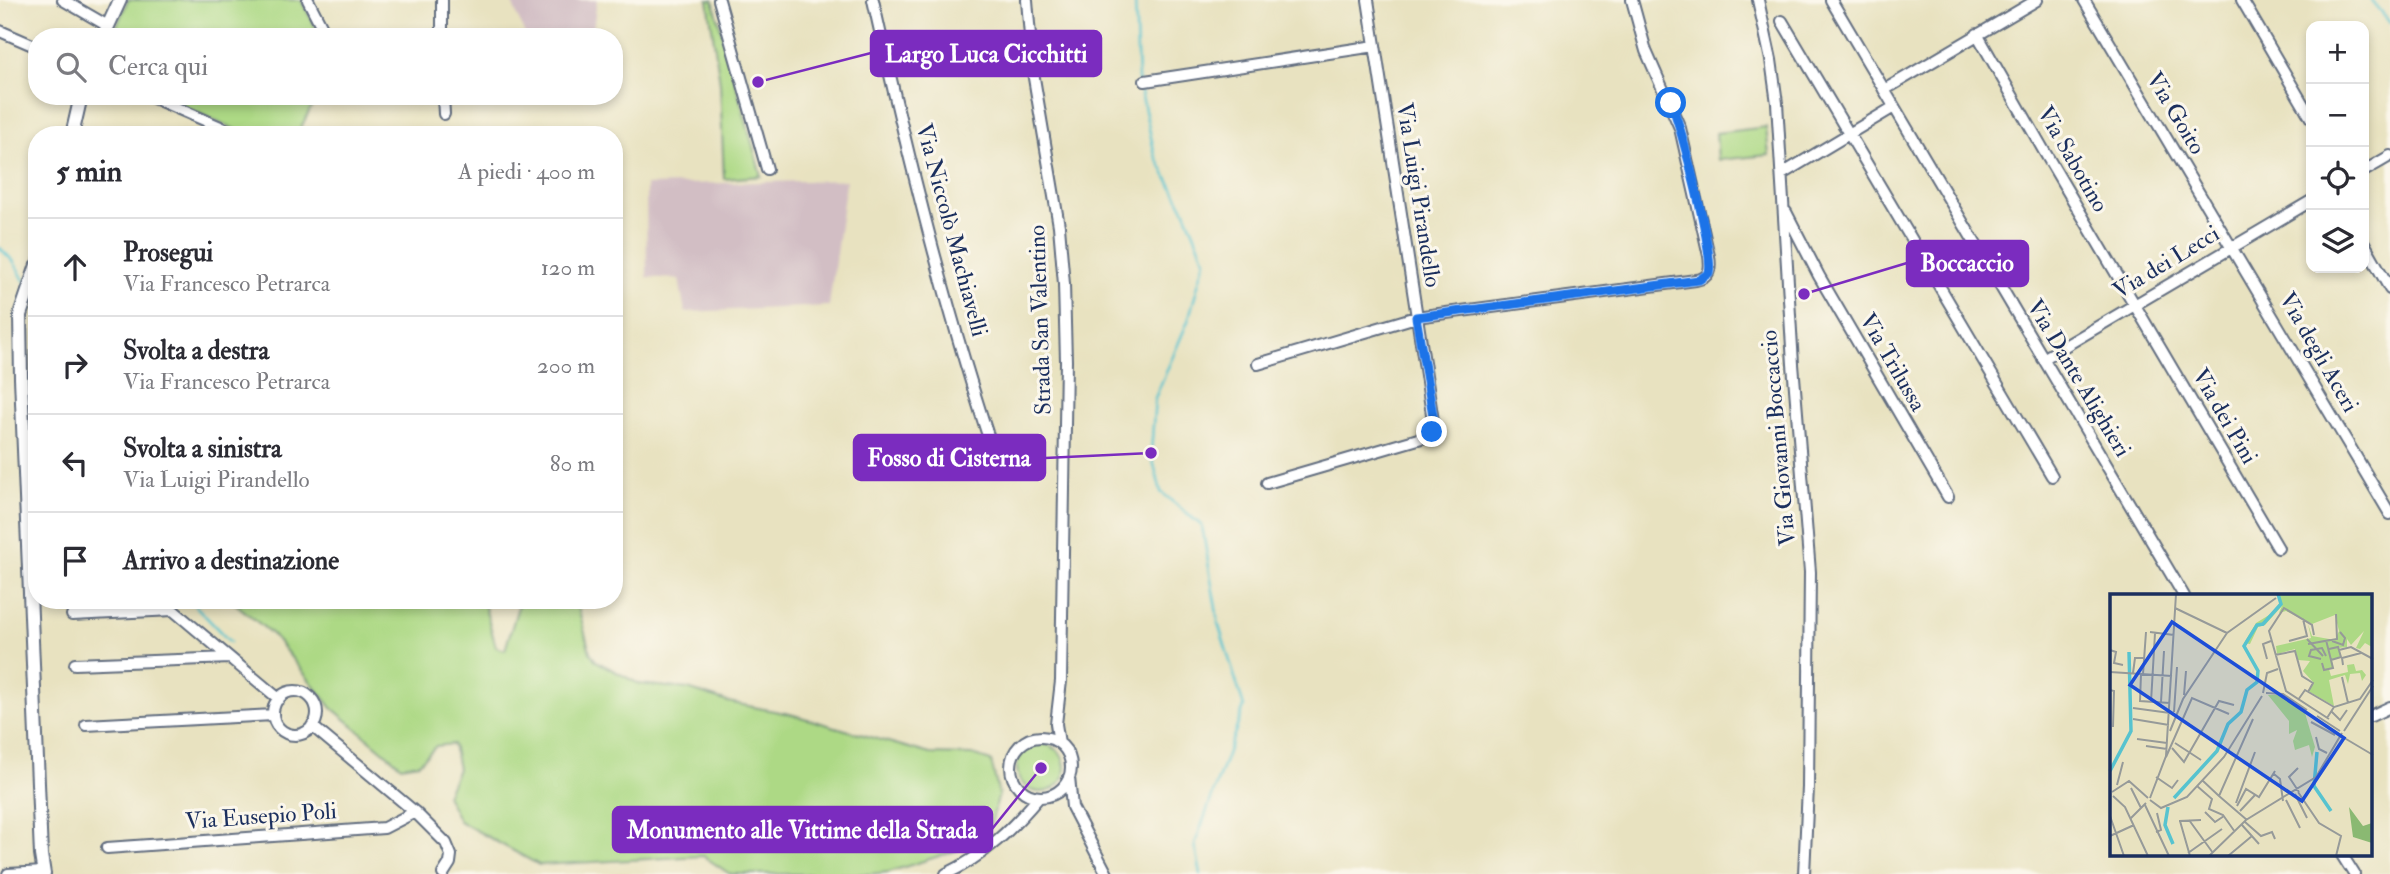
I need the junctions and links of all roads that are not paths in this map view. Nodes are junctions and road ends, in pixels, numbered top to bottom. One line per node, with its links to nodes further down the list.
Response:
1 (63, 0): 16 (street)
2 (120, 0): 17 (street)
3 (308, 0): 18 (street)
4 (442, 0): 19 (street)
5 (719, 0): 37 (street)
6 (873, 0): 49 (street, Via Niccolò Machiavelli)
7 (1027, 0): 65 (street, Strada San Valentino)
8 (1368, 0): 23 (street, Via Luigi Pirandello)
9 (1632, 0): 46 (street)
10 (1758, 0): 38 (street, Via Giovanni Boccaccio)
11 (1831, 0): 25 (street, Via Dante Alighieri)
12 (2036, 0): 21 (street)
13 (2084, 0): 41 (street, Via Goito)
14 (2242, 0): 30 (street)
15 (1782, 21): 34 (street)
16 (102, 28)
17 (107, 28)
18 (322, 28)
19 (442, 28)
20 (0, 31): 22 (street)
21 (1977, 34): 25 (street); 45 (street, Via Sabotino)
22 (28, 43)
23 (1375, 46): 24 (street); 46 (street, Via Luigi Pirandello)
24 (1144, 81)
25 (1884, 90): 29 (street, Via Dante Alighieri)
26 (79, 105): 32 (street)
27 (170, 105): 33 (street)
28 (444, 105): 31 (street)
29 (1894, 107): 34 (street); 47 (street, Via Dante Alighieri)
30 (2306, 109)
31 (444, 114)
32 (74, 126)
33 (218, 126)
34 (1849, 133): 38 (street); 50 (street)
35 (2390, 156): 36 (street)
36 (2369, 168)
37 (767, 169)
38 (1782, 173): 40 (street, Via Giovanni Boccaccio)
39 (2306, 204): 41 (street, Via dei Lecci)
40 (1785, 210): 52 (street, Via Trilussa); 84 (street, Via Giovanni Boccaccio)
41 (2233, 247): 45 (street, Via dei Lecci); 53 (street, Via degli Aceri)
42 (2369, 252): 43 (street)
43 (2390, 289)
44 (28, 292): 54 (street)
45 (2135, 304): 47 (street, Via dei Lecci); 55 (street, Via dei Pini)
46 (1416, 317): 48 (street); 51 (street, Via Luigi Pirandello)
47 (2042, 359): 56 (street, Via Dante Alighieri)
48 (1258, 364)
49 (999, 468)
50 (2052, 476)
51 (1267, 483)
52 (1948, 497)
53 (2390, 514)
54 (28, 545)
55 (2278, 548)
56 (2184, 594)
57 (31, 609): 79 (street)
58 (72, 615): 59 (street)
59 (230, 658): 60 (street); 61 (street)
60 (75, 664)
61 (279, 699): 63 (street); 67 (street)
62 (2390, 706): 64 (street)
63 (273, 715): 66 (street); 67 (street)
64 (2372, 715)
65 (1056, 723): 68 (street); 69 (street, Strada San Valentino)
66 (86, 725)
67 (312, 726): 75 (street)
68 (1042, 737): 69 (street); 71 (street)
69 (1059, 743): 70 (street)
70 (1069, 777): 72 (street); 74 (street)
71 (1022, 791): 73 (street); 76 (street)
72 (1053, 794): 73 (street); 74 (street)
73 (1039, 797): 76 (street)
74 (1072, 807): 83 (street)
75 (415, 812): 77 (street, Via Eusepio Poli); 81 (street)
76 (1021, 818): 82 (street)
77 (107, 848)
78 (2343, 856): 85 (street)
79 (47, 873): 80 (street)
80 (8, 874)
81 (443, 874)
82 (946, 874)
83 (1107, 874)
84 (1804, 874)
85 (2354, 874)

